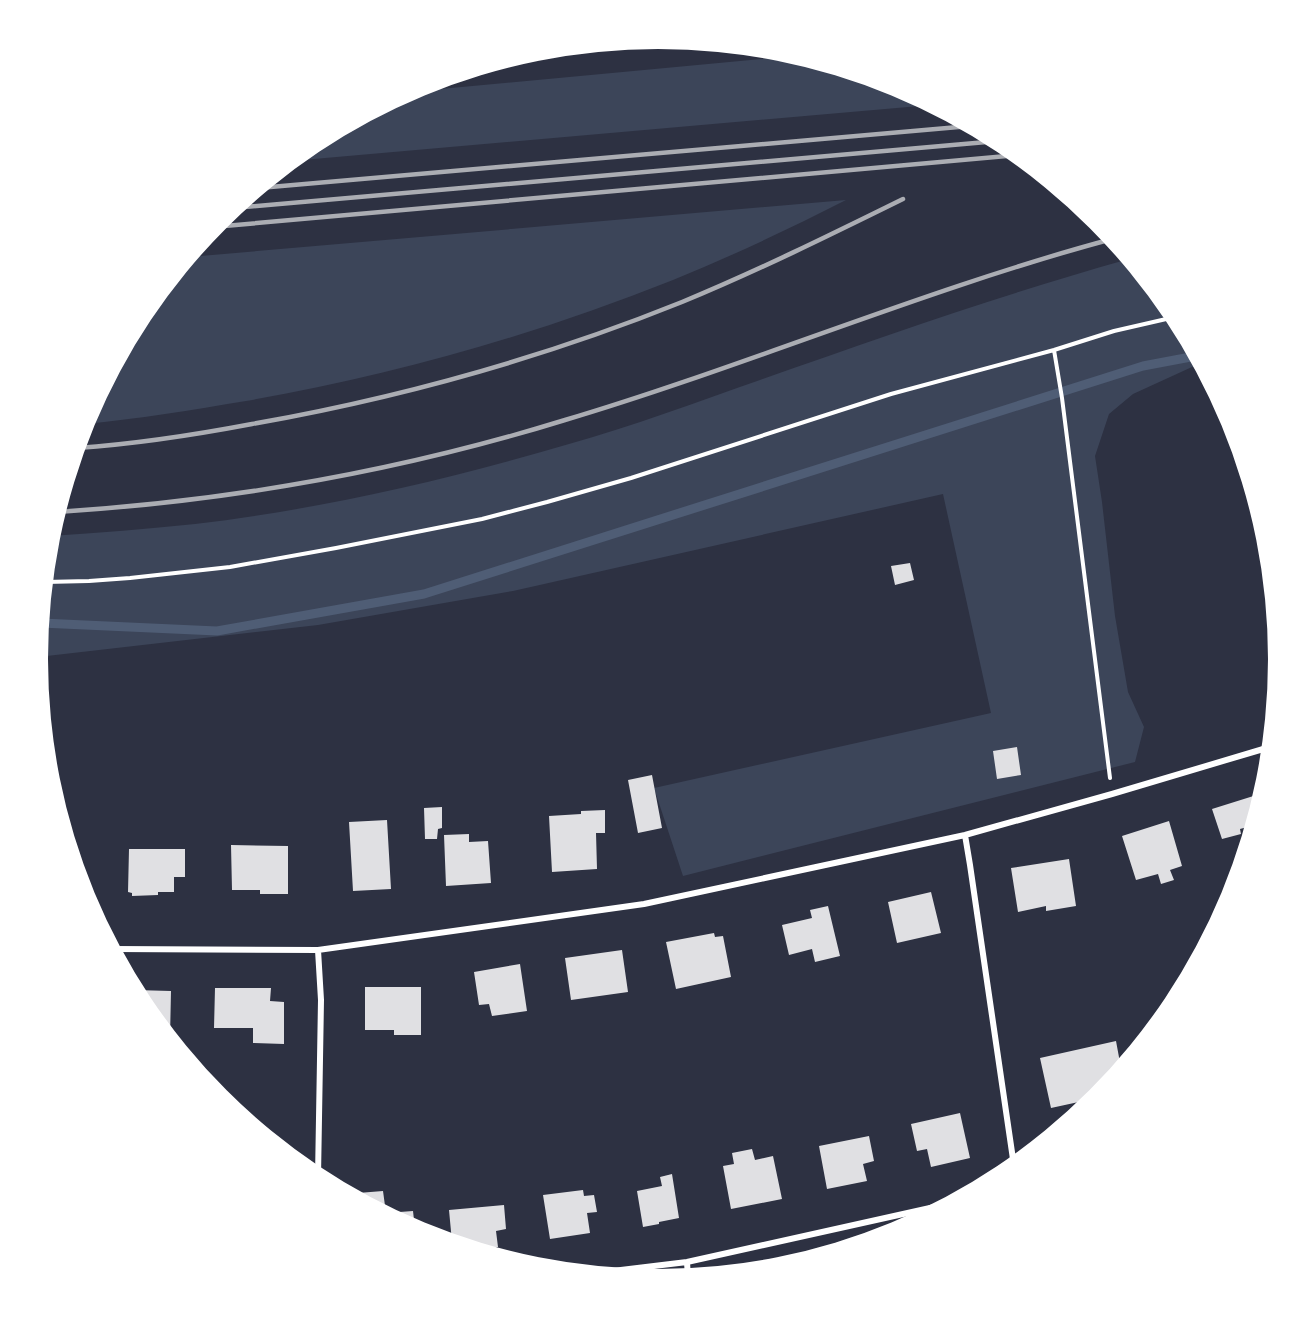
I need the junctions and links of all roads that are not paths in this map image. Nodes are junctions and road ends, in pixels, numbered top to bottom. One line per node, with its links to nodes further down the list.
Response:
1 (1261, 750): 2 (street)
2 (964, 835): 4 (street); 5 (street)
3 (122, 949): 4 (street)
4 (318, 950): 6 (street)
5 (1012, 1155)
6 (318, 1165)
7 (918, 1211): 8 (street)
8 (687, 1262): 9 (street); 10 (street)
9 (634, 1268)
10 (687, 1268)

